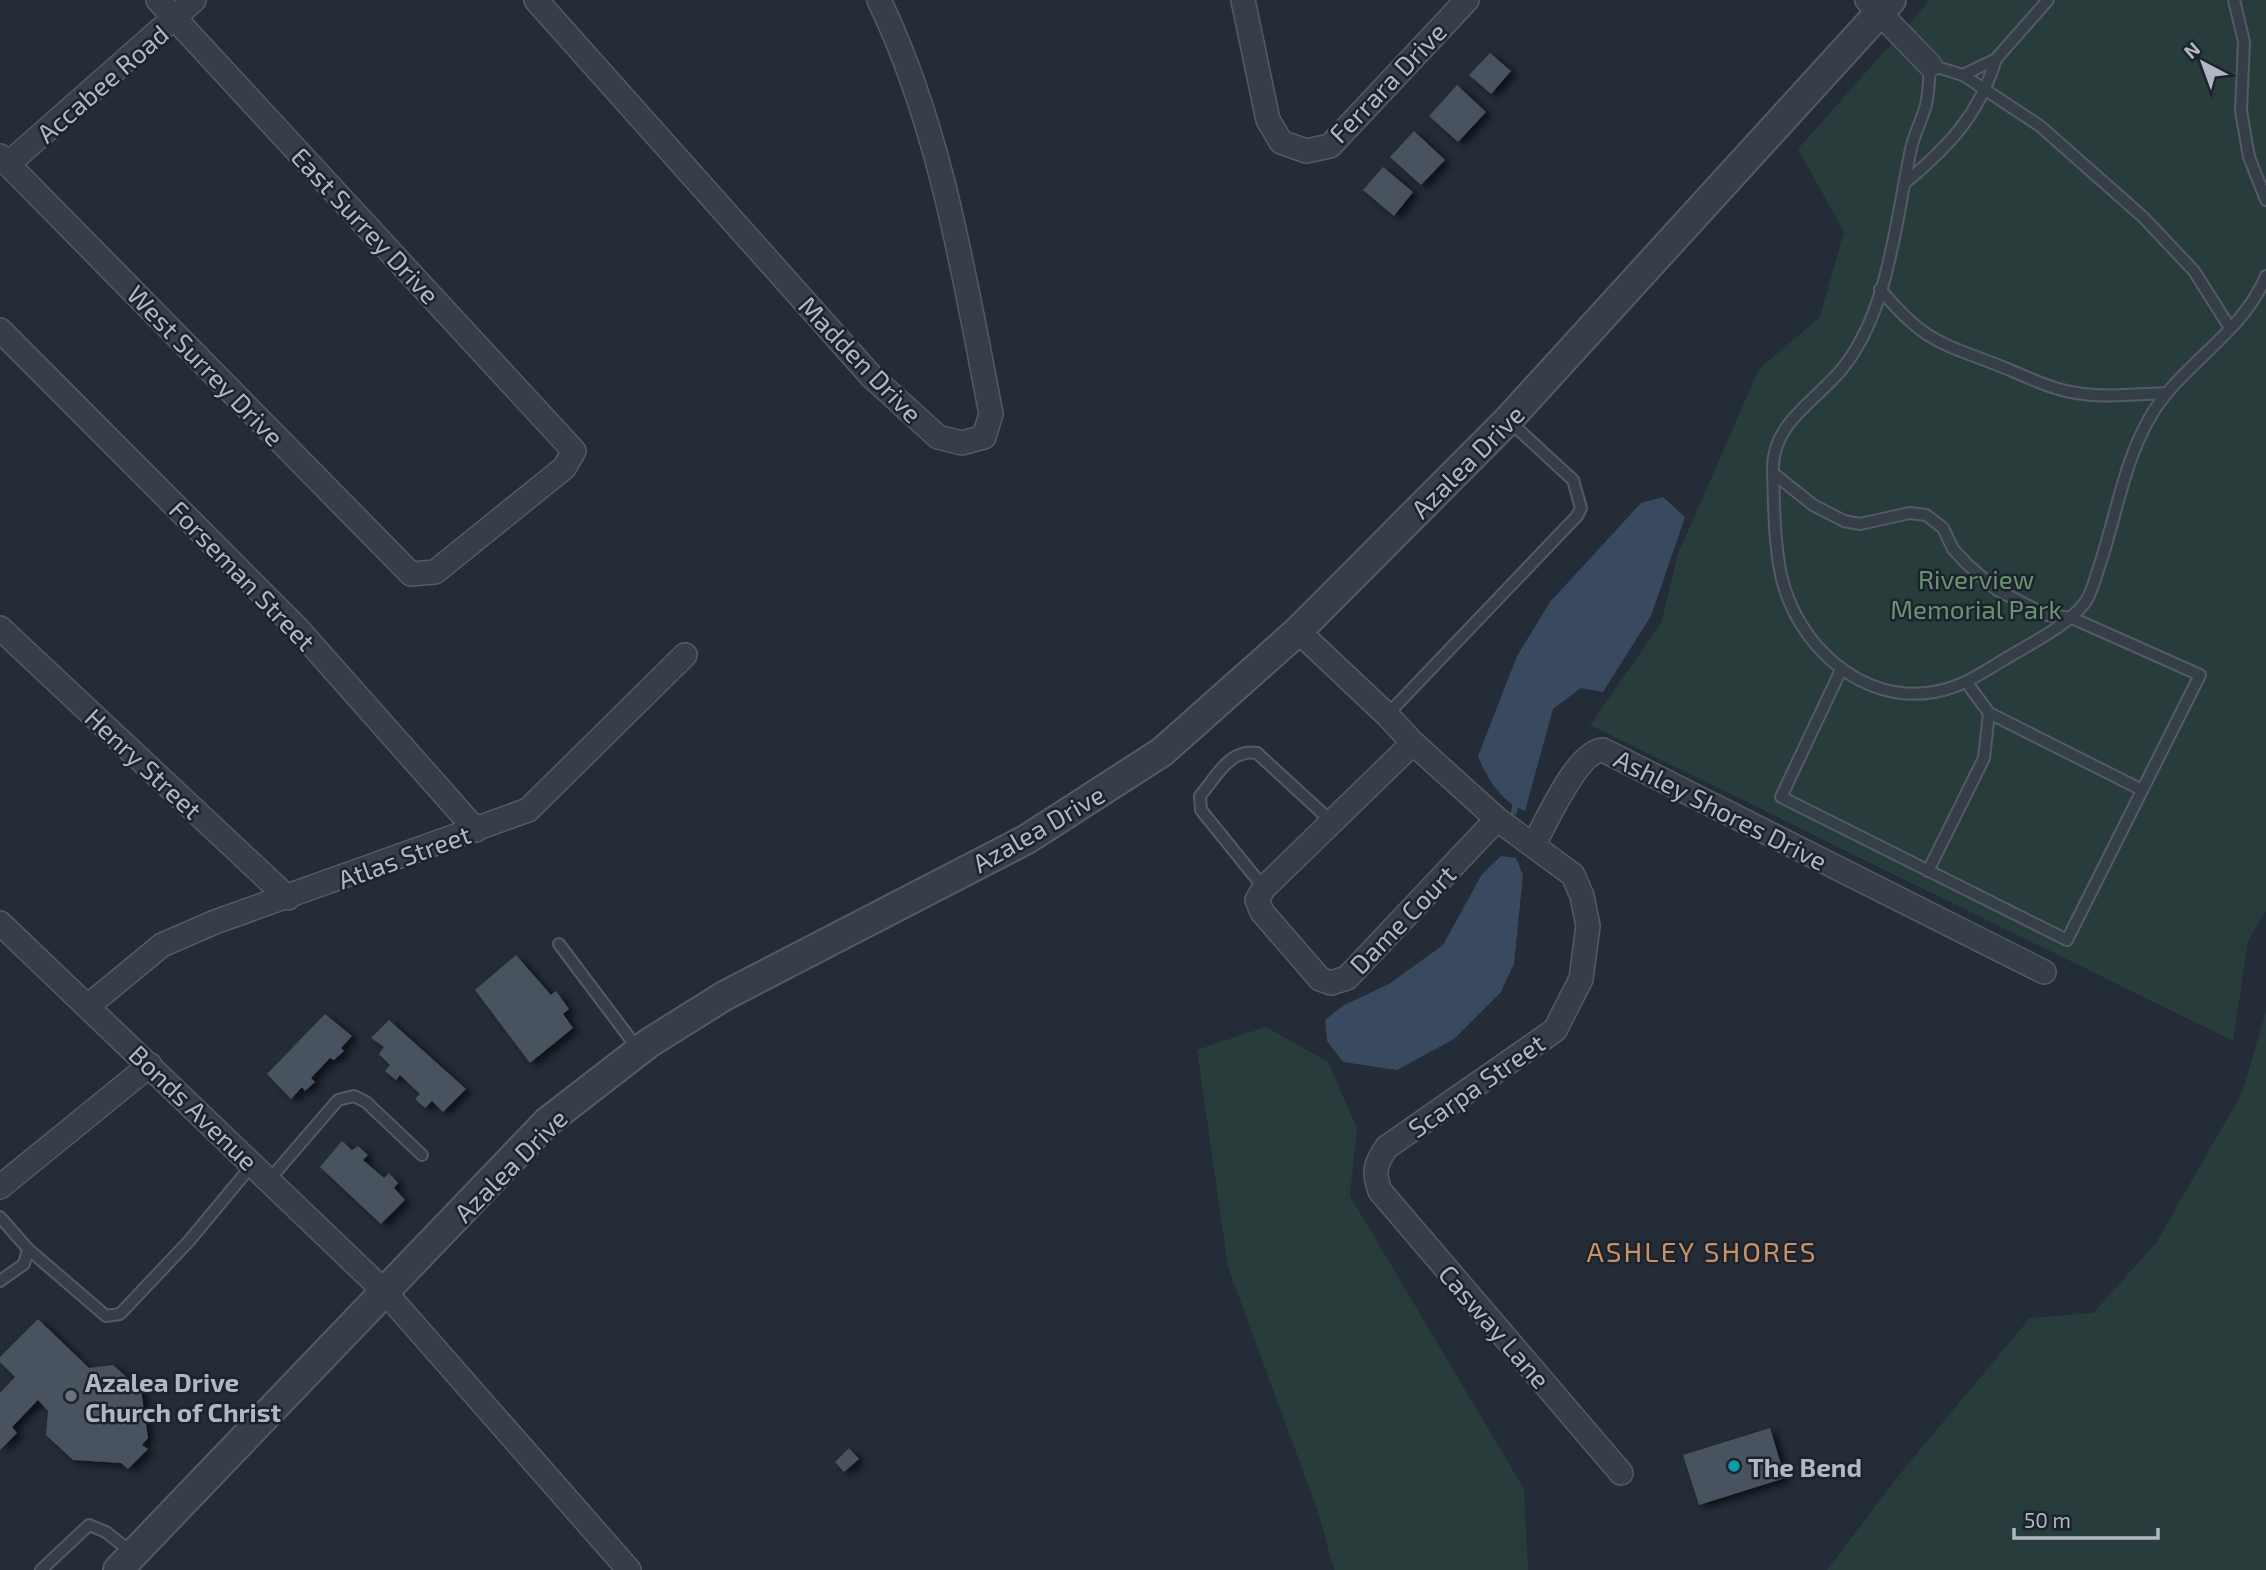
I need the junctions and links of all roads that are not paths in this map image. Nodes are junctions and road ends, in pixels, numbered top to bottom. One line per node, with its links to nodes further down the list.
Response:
1 (158, 0): 10 (street, East Surrey Drive)
2 (194, 0): 10 (street, Accabee Road)
3 (536, 0): 4 (street, Madden Drive)
4 (880, 0)
5 (1243, 0): 6 (street, Ferrara Drive)
6 (1467, 0)
7 (2048, 0): 11 (lane)
8 (2234, 0): 17 (lane)
9 (1879, 4): 12 (street); 23 (street, Azalea Drive)
10 (175, 19): 15 (street, Accabee Road); 25 (street, East Surrey Drive)
11 (1996, 59): 13 (lane); 14 (lane)
12 (1930, 65): 13 (lane); 16 (lane)
13 (1963, 75): 14 (lane)
14 (1985, 93): 16 (lane); 20 (lane)
15 (4, 160): 25 (street, West Surrey Drive)
16 (1905, 183): 19 (lane)
17 (2266, 200)
18 (2266, 276): 20 (lane)
19 (1880, 289): 22 (lane); 24 (lane)
20 (2230, 328): 22 (lane)
21 (0, 330): 38 (street, Forseman Street)
22 (2167, 393): 26 (lane)
23 (1508, 420): 28 (street, Azalea Drive); 33 (lane)
24 (1773, 473): 26 (lane); 30 (lane)
25 (411, 575)
26 (2072, 618): 31 (lane); 35 (lane)
27 (0, 628): 42 (street, Henry Street)
28 (1298, 631): 33 (street); 47 (street, Azalea Drive)
29 (685, 655): 38 (street, Atlas Street)
30 (1841, 670): 31 (lane); 40 (lane)
31 (1967, 683): 32 (lane)
32 (1989, 713): 35 (lane); 40 (lane)
33 (1388, 715): 34 (street)
34 (1413, 743): 36 (street); 37 (street)
35 (2142, 790): 40 (lane)
36 (1497, 819): 39 (street); 41 (street, Dame Court)
37 (1332, 822): 41 (street); 41 (lane)
38 (476, 830): 42 (street, Atlas Street)
39 (1534, 844): 45 (street, Ashley Shores Drive); 51 (street, Scarpa Street)
40 (1928, 871)
41 (1264, 888)
42 (288, 898): 46 (street, Atlas Street)
43 (0, 923): 46 (street, Bonds Avenue)
44 (559, 944): 47 (lane)
45 (2045, 972)
46 (88, 1006): 48 (street, Bonds Avenue)
47 (640, 1051): 56 (street, Azalea Drive)
48 (150, 1065): 50 (street, Bonds Avenue); 52 (street)
49 (422, 1155): 50 (lane)
50 (261, 1172): 54 (lane); 56 (street, Bonds Avenue)
51 (1374, 1177): 57 (street, Casway Lane)
52 (0, 1187)
53 (0, 1217): 54 (lane)
54 (28, 1249): 55 (lane)
55 (0, 1282)
56 (386, 1293): 58 (street, Azalea Drive); 60 (street, Bonds Avenue)
57 (1620, 1473)
58 (126, 1562): 59 (lane)
59 (41, 1570)
60 (629, 1570)

